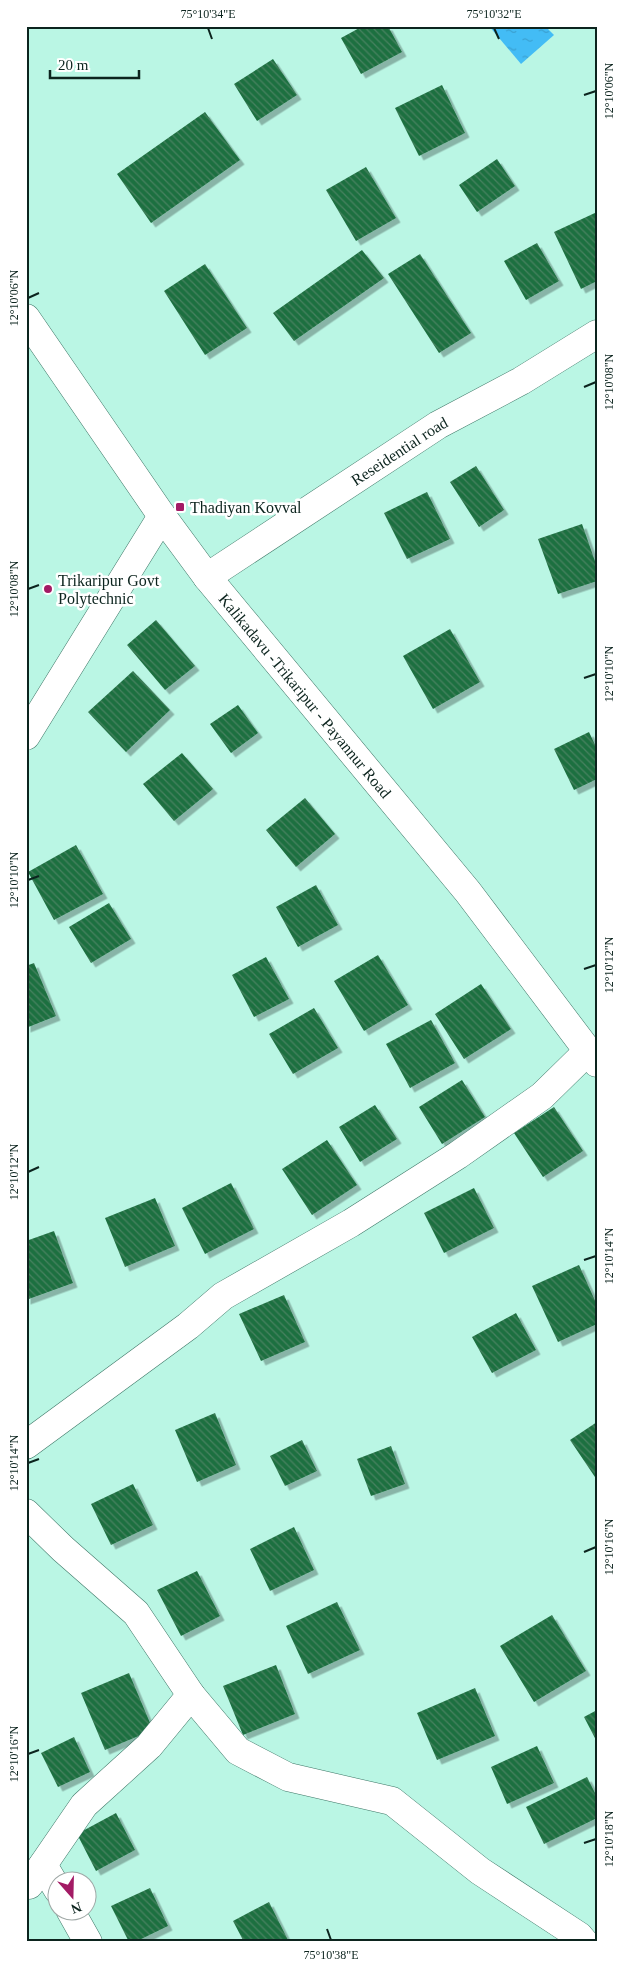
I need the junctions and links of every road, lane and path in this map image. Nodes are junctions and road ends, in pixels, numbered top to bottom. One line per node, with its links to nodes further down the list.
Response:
1 (26, 318): 3 (street, Kalikadavu -Trikaripur - Payannur Road)
2 (597, 334): 4 (street, Reseidential road)
3 (162, 516): 4 (street, Kalikadavu -Trikaripur - Payannur Road); 5 (street)
4 (207, 577): 6 (street, Kalikadavu -Trikaripur - Payannur Road)
5 (26, 736)
6 (592, 1057): 7 (street)
7 (26, 1445)
8 (26, 1513): 9 (street)
9 (191, 1695): 10 (street); 14 (street)
10 (35, 1874): 11 (street)
11 (48, 1883)
12 (76, 1920): 13 (street)
13 (88, 1942)
14 (584, 1942)

